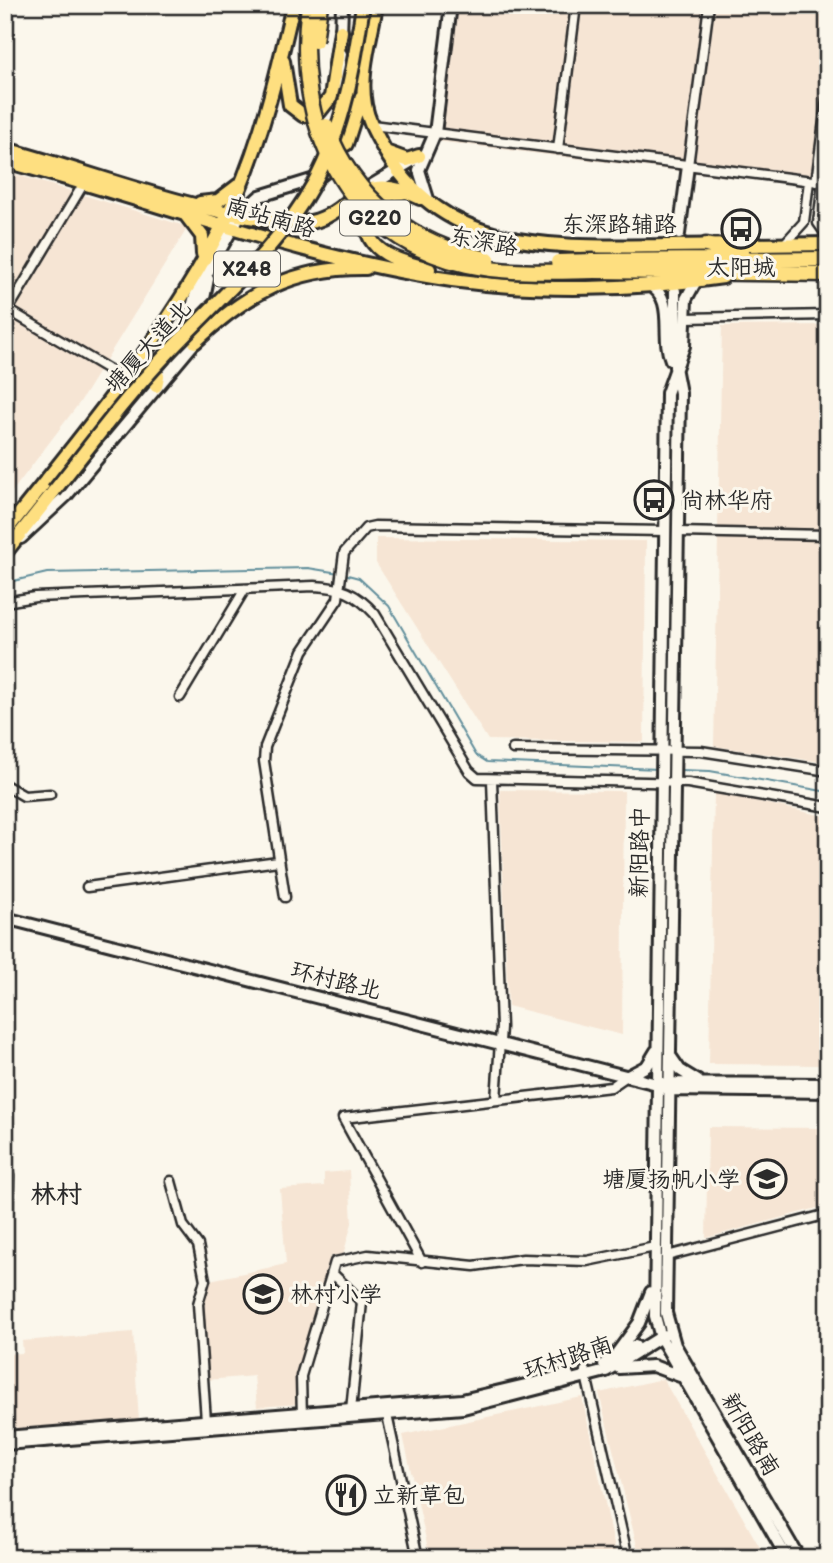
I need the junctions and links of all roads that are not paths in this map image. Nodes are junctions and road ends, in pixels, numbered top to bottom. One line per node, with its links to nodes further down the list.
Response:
1 (293, 5): 11 (main road, 塘厦大道北 / X248)
2 (309, 5): 41 (highway, 东深路 / G220, bridge)
3 (320, 5): 41 (highway, 东深路 / G220, bridge)
4 (342, 5): 10 (main road)
5 (363, 5): 62 (main road, 塘厦大道北 / X248, bridge)
6 (376, 5): 12 (main road, 东深路辅路)
7 (451, 5): 15 (main road)
8 (576, 5): 19 (street)
9 (709, 5): 22 (street)
10 (341, 31): 11 (main road); 16 (main road)
11 (282, 51): 26 (main road, 塘厦大道北 / X248)
12 (363, 83): 14 (main road, 东深路辅路); 16 (main road)
13 (828, 90): 24 (street)
14 (372, 125): 15 (street); 18 (main road, 东深路辅路)
15 (435, 133): 19 (street); 20 (main road)
16 (346, 144): 32 (main road)
17 (5, 149): 29 (main road, 南站南路)
18 (384, 149): 20 (main road); 23 (main road, 东深路辅路)
19 (558, 149): 22 (street)
20 (422, 153): 23 (main road); 30 (main road)
21 (5, 160): 25 (main road, 南站南路)
22 (688, 166): 24 (street); 33 (main road)
23 (398, 170): 27 (main road); 30 (main road, 东深路辅路)
24 (819, 182): 34 (street); 37 (street)
25 (84, 183): 31 (main road, 南站南路); 49 (street)
26 (242, 183): 29 (main road); 32 (main road, 塘厦大道北 / X248)
27 (362, 191): 28 (main road); 32 (main road, 南站南路)
28 (413, 194): 30 (main road); 46 (main road)
29 (192, 202): 32 (main road, 南站南路)
30 (430, 203): 36 (main road, 东深路辅路)
31 (182, 213): 32 (main road, 南站南路); 40 (main road)
32 (230, 221): 40 (main road, 塘厦大道北 / X248); 42 (main road, 南站南路)
33 (679, 234)
34 (828, 237)
35 (828, 244): 37 (main road, 东深路辅路)
36 (706, 245): 37 (main road, 东深路辅路); 39 (highway)
37 (784, 245)
38 (828, 259): 39 (highway, 东深路 / G220)
39 (760, 260): 41 (highway, 东深路 / G220)
40 (206, 266): 52 (main road); 53 (main road); 54 (main road, 塘厦大道北 / X248)
41 (595, 266): 43 (highway, 东深路 / G220)
42 (412, 273): 46 (main road, 南站南路); 52 (main road)
43 (741, 274): 44 (highway, 东深路 / G220); 45 (main road, 南站南路)
44 (828, 274)
45 (696, 281): 47 (main road, 南站南路); 51 (main road)
46 (490, 284): 47 (main road, 南站南路)
47 (648, 284): 55 (main road)
48 (675, 291): 55 (main road, 新阳路中)
49 (7, 309): 56 (street)
50 (828, 315): 51 (street)
51 (685, 318): 55 (main road)
52 (195, 342): 53 (main road)
53 (176, 362): 57 (main road)
54 (134, 366): 56 (main road, 塘厦大道北 / X248); 57 (main road)
55 (675, 367): 58 (main road, 新阳路中); 60 (main road, 新阳路中)
56 (125, 379): 59 (main road, 塘厦大道北 / X248)
57 (156, 386): 62 (main road)
58 (665, 531): 63 (street); 68 (main road, 新阳路中)
59 (5, 532)
60 (678, 532): 61 (street); 69 (main road, 新阳路中)
61 (828, 535)
62 (7, 551)
63 (342, 584): 64 (street); 73 (street); 77 (street)
64 (245, 589): 65 (street); 66 (street)
65 (5, 601)
66 (180, 697)
67 (513, 749): 68 (street)
68 (662, 754): 69 (street); 71 (main road, 新阳路中)
69 (675, 755): 70 (street); 72 (main road, 新阳路中)
70 (828, 771)
71 (661, 778): 72 (street); 73 (street); 82 (main road, 新阳路中)
72 (674, 778): 76 (street); 83 (main road, 新阳路中)
73 (492, 780): 81 (street)
74 (5, 785): 75 (street)
75 (50, 794)
76 (828, 807)
77 (278, 860): 78 (street); 79 (street)
78 (87, 887)
79 (285, 897)
80 (5, 918): 81 (main road, 环村路北)
81 (500, 1044): 84 (main road, 环村路北); 91 (street)
82 (657, 1048): 84 (main road); 86 (main road, 新阳路中)
83 (670, 1056): 85 (main road); 88 (main road, 新阳路中)
84 (627, 1076): 86 (main road, 环村路北); 91 (street)
85 (707, 1083): 87 (main road); 88 (main road)
86 (657, 1084): 88 (main road, 环村路北); 97 (main road, 新阳路中)
87 (828, 1084)
88 (670, 1086): 89 (main road); 92 (main road, 新阳路中)
89 (698, 1091): 90 (main road); 92 (main road)
90 (828, 1092)
91 (496, 1100): 99 (street)
92 (669, 1114): 98 (main road, 新阳路中)
93 (5, 1165): 95 (street)
94 (171, 1181): 109 (street)
95 (8, 1209)
96 (828, 1214): 98 (street)
97 (655, 1247): 99 (street); 101 (main road, 新阳路中)
98 (667, 1256): 102 (main road, 新阳路中)
99 (422, 1262): 100 (street)
100 (332, 1273): 106 (street); 108 (street)
101 (655, 1275): 102 (main road, 新阳路中); 103 (main road)
102 (662, 1333): 103 (main road, 环村路南); 105 (main road, 新阳路南); 115 (main road, 新阳路南)
103 (605, 1368): 104 (main road, 环村路南); 105 (main road)
104 (586, 1374): 106 (main road, 环村路南); 107 (main road, 环村路南); 113 (street)
105 (685, 1380): 114 (main road, 新阳路南)
106 (351, 1410): 108 (main road, 环村路南)
107 (387, 1415): 108 (main road, 环村路南); 112 (street)
108 (302, 1418): 109 (main road, 环村路南); 111 (main road, 环村路南)
109 (206, 1421): 110 (main road, 环村路南)
110 (5, 1437)
111 (5, 1444)
112 (418, 1558)
113 (628, 1558)
114 (787, 1558)
115 (799, 1558)

